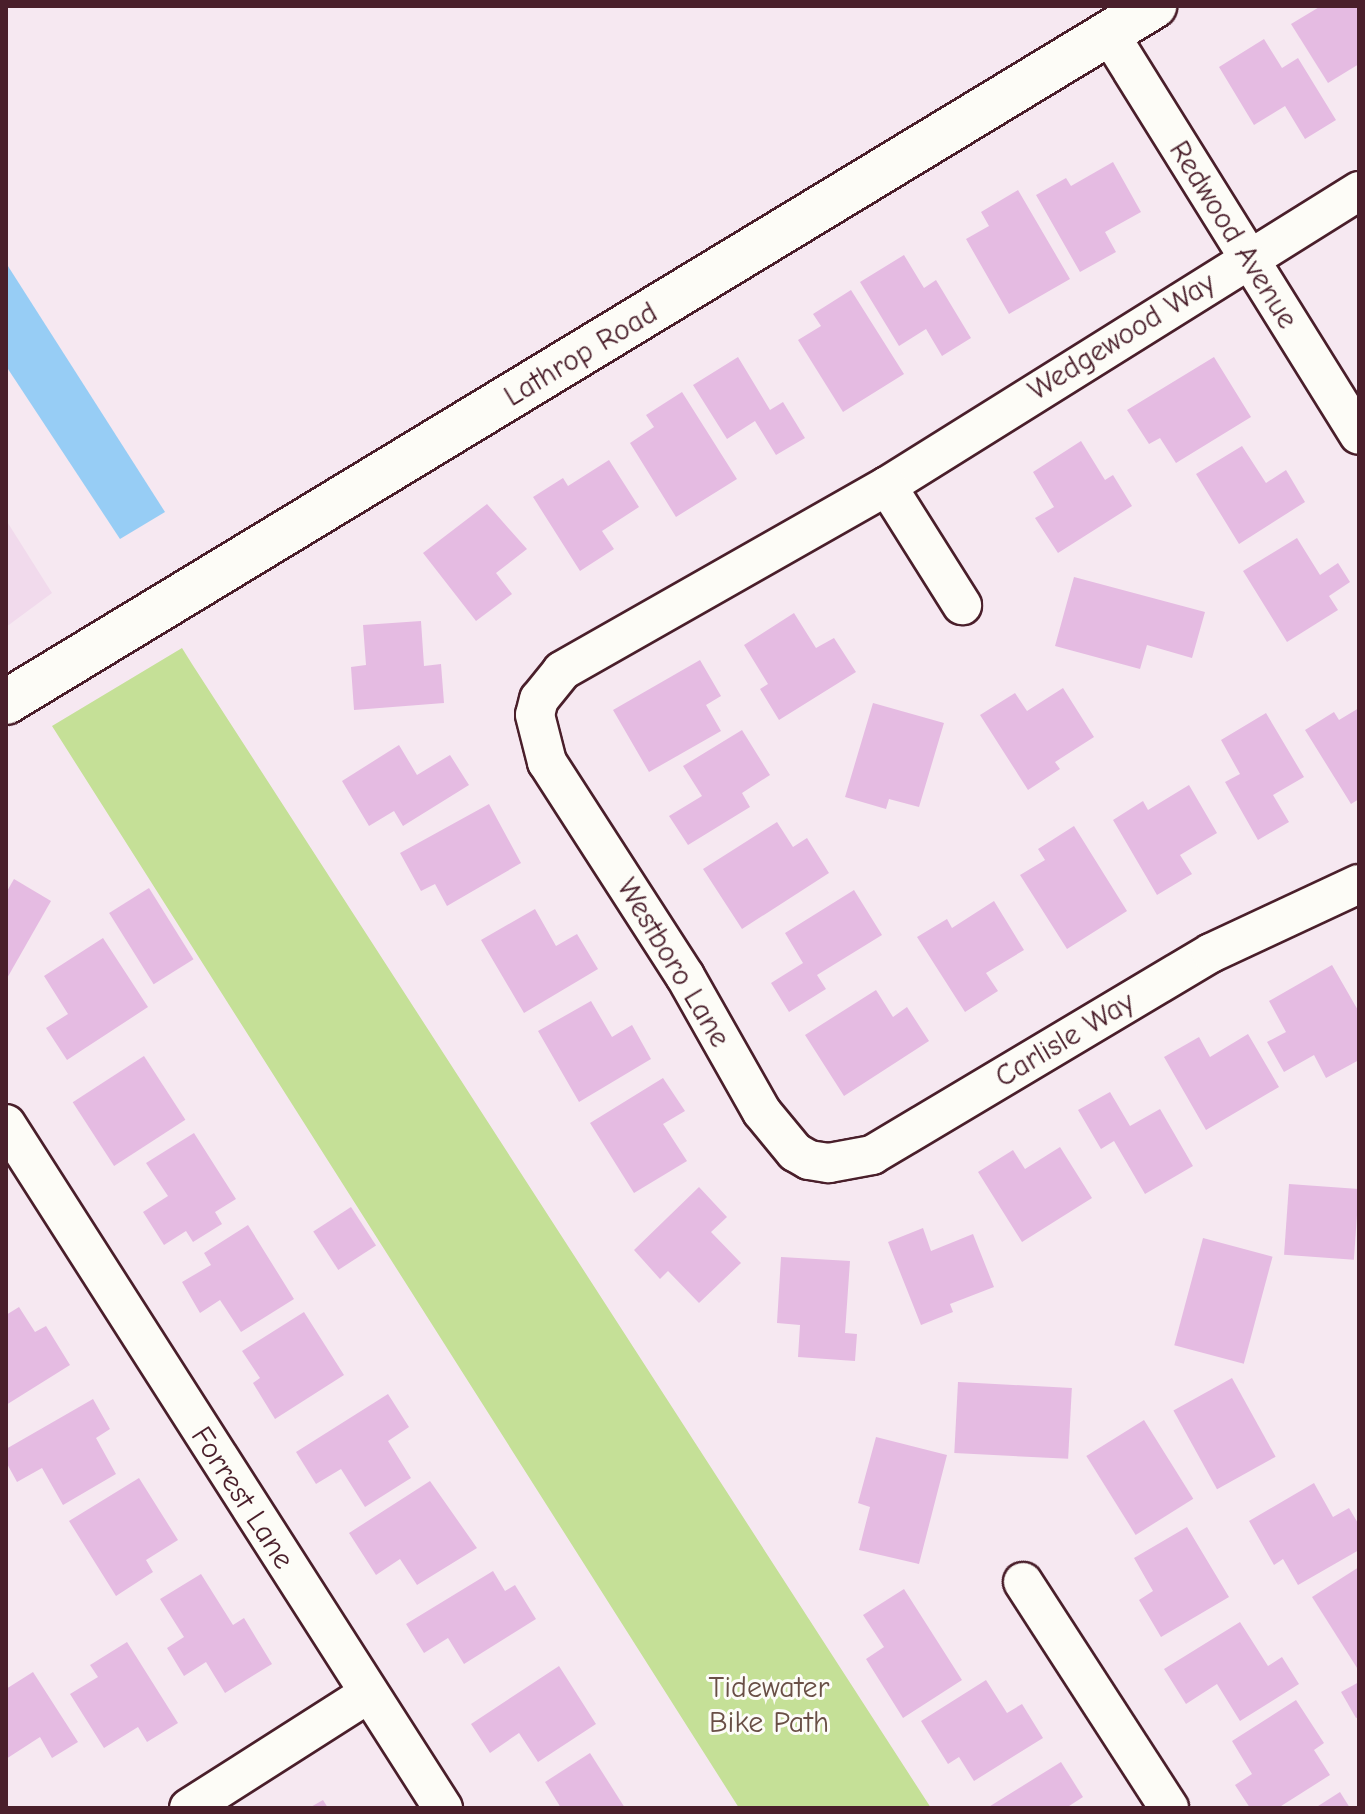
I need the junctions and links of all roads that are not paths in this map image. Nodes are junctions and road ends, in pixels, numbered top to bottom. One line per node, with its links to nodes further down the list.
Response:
1 (1154, 6): 2 (main road, Lathrop Road)
2 (1110, 35): 4 (street, Redwood Avenue); 8 (main road, Lathrop Road)
3 (1359, 191): 4 (street, Wedgewood Way)
4 (1246, 258): 5 (street, Redwood Avenue); 6 (street, Wedgewood Way)
5 (1359, 435)
6 (887, 486): 7 (street); 9 (street, Wedgewood Way)
7 (962, 605)
8 (6, 702)
9 (569, 795): 12 (street, Westboro Lane)
10 (1359, 884): 12 (street, Carlisle Way)
11 (6, 1124): 14 (street, Forrest Lane)
12 (776, 1130)
13 (1023, 1582): 17 (street)
14 (368, 1694): 15 (street); 16 (street, Forrest Lane)
15 (189, 1808)
16 (443, 1808)
17 (1169, 1808)

